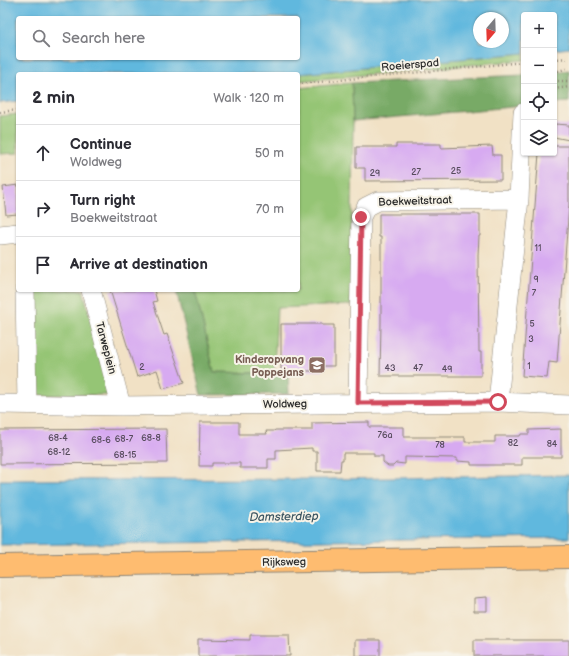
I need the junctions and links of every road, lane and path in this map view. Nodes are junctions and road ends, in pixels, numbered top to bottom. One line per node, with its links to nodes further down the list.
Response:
1 (569, 58): 2 (path)
2 (557, 59)
3 (521, 62): 8 (path, Roeierspad)
4 (569, 68): 5 (path)
5 (557, 71)
6 (557, 81): 7 (path)
7 (569, 81)
8 (300, 84)
9 (569, 87): 10 (path)
10 (557, 89)
11 (16, 110): 12 (path)
12 (0, 112)
13 (523, 120): 14 (street)
14 (519, 199): 19 (street); 21 (street, Boekweitstraat)
15 (16, 233): 16 (street)
16 (0, 235)
17 (25, 292): 20 (street)
18 (92, 292): 24 (street, Tarweplein)
19 (498, 402): 21 (street, Woldweg); 23 (street, Woldweg)
20 (27, 403): 22 (street, Woldweg); 24 (street, Woldweg)
21 (358, 403): 24 (street, Woldweg)
22 (0, 404)
23 (569, 405)
24 (121, 406)
25 (569, 557): 26 (main road, Rijksweg)
26 (0, 566)

